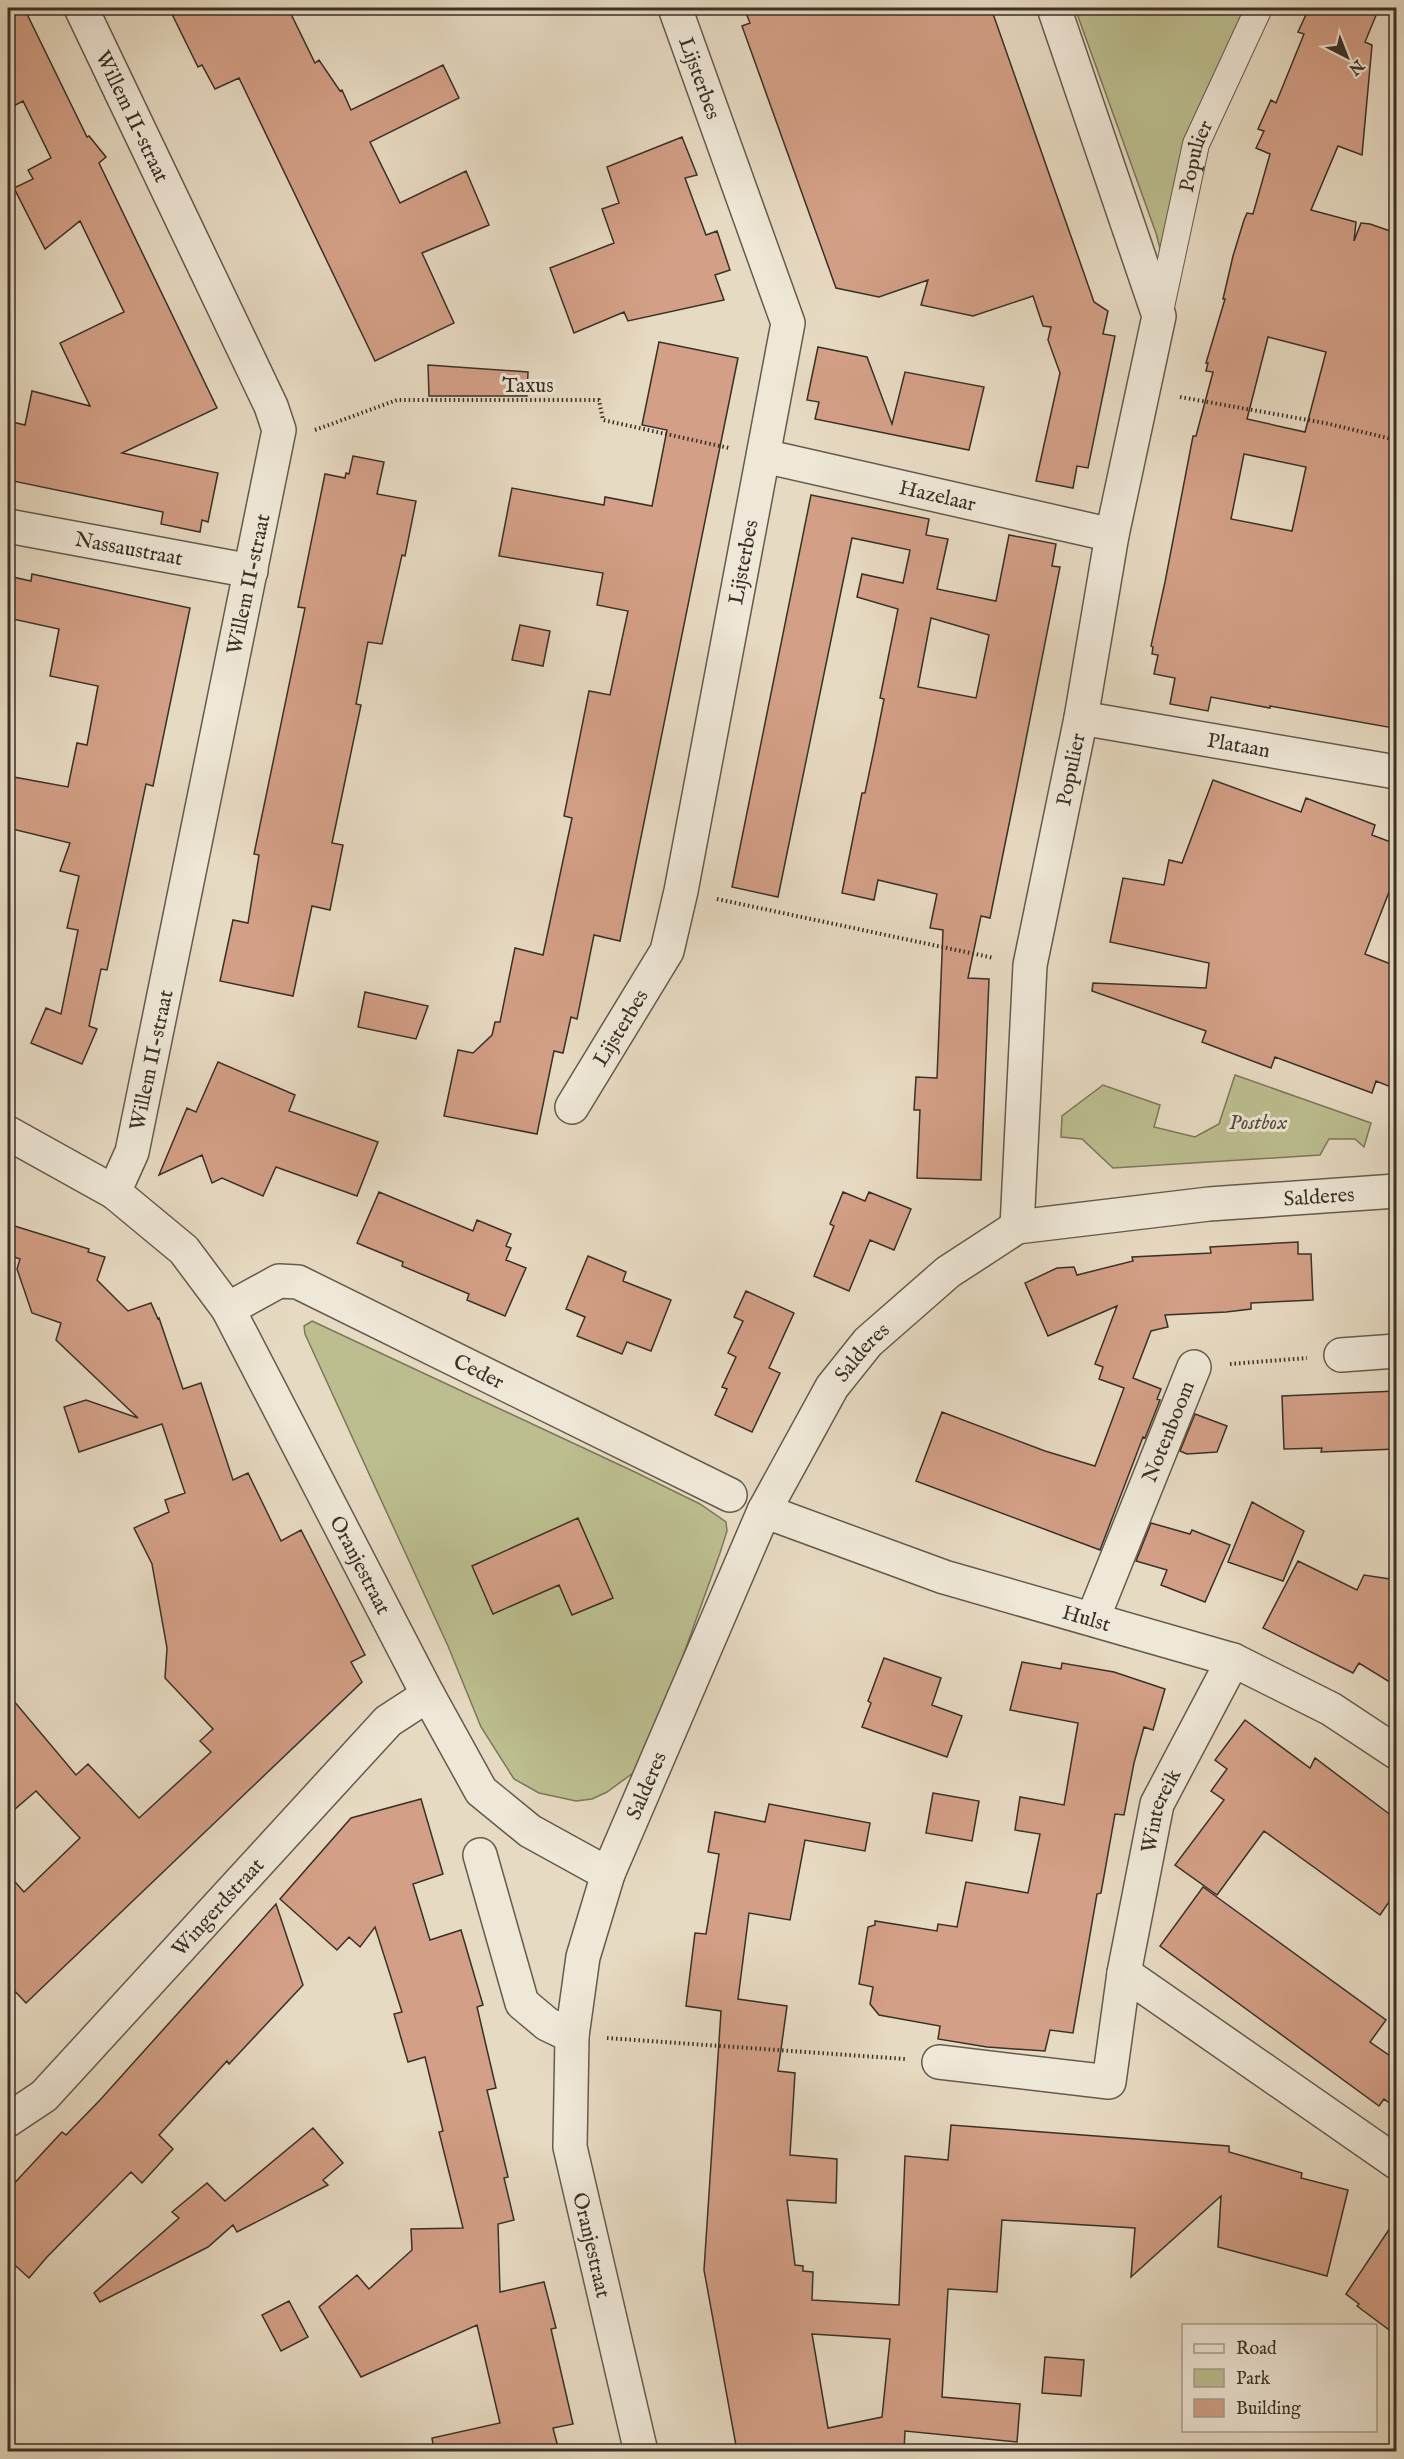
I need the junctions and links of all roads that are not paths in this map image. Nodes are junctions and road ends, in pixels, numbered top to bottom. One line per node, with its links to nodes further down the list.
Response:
1 (81, 8): 9 (street, Willem II-straat)
2 (675, 8): 6 (street, Lijsterbes)
3 (1054, 8): 5 (street)
4 (1259, 8): 5 (street, Populier)
5 (1159, 316): 8 (street, Populier)
6 (765, 456): 8 (street, Hazelaar); 12 (street, Lijsterbes)
7 (8, 526): 9 (street, Nassaustraat)
8 (1112, 536): 10 (street, Populier)
9 (250, 571): 15 (street, Willem II-straat)
10 (1081, 718): 11 (street, Plataan); 16 (street, Populier)
11 (1396, 772)
12 (572, 1107)
13 (8, 1132): 15 (street, Oranjestraat)
14 (1396, 1191): 16 (street, Salderes)
15 (114, 1192): 17 (street, Oranjestraat)
16 (1017, 1227): 22 (street, Salderes)
17 (228, 1309): 21 (street, Ceder); 25 (street, Oranjestraat)
18 (1396, 1351): 19 (street)
19 (1341, 1355)
20 (1194, 1367): 23 (street, Notenboom)
21 (730, 1495)
22 (764, 1511): 23 (street, Hulst); 28 (street, Salderes)
23 (1094, 1618): 24 (street, Hulst)
24 (1233, 1659): 26 (street, Hulst); 29 (street, Wintereik)
25 (428, 1695): 28 (street, Oranjestraat); 32 (street, Wingerdstraat)
26 (1396, 1752)
27 (480, 1855): 30 (street)
28 (608, 1874): 30 (street, Oranjestraat)
29 (1124, 1973): 31 (street, Wintereik); 33 (street)
30 (572, 2036): 34 (street, Oranjestraat)
31 (939, 2062)
32 (8, 2120)
33 (1396, 2162)
34 (641, 2451)

